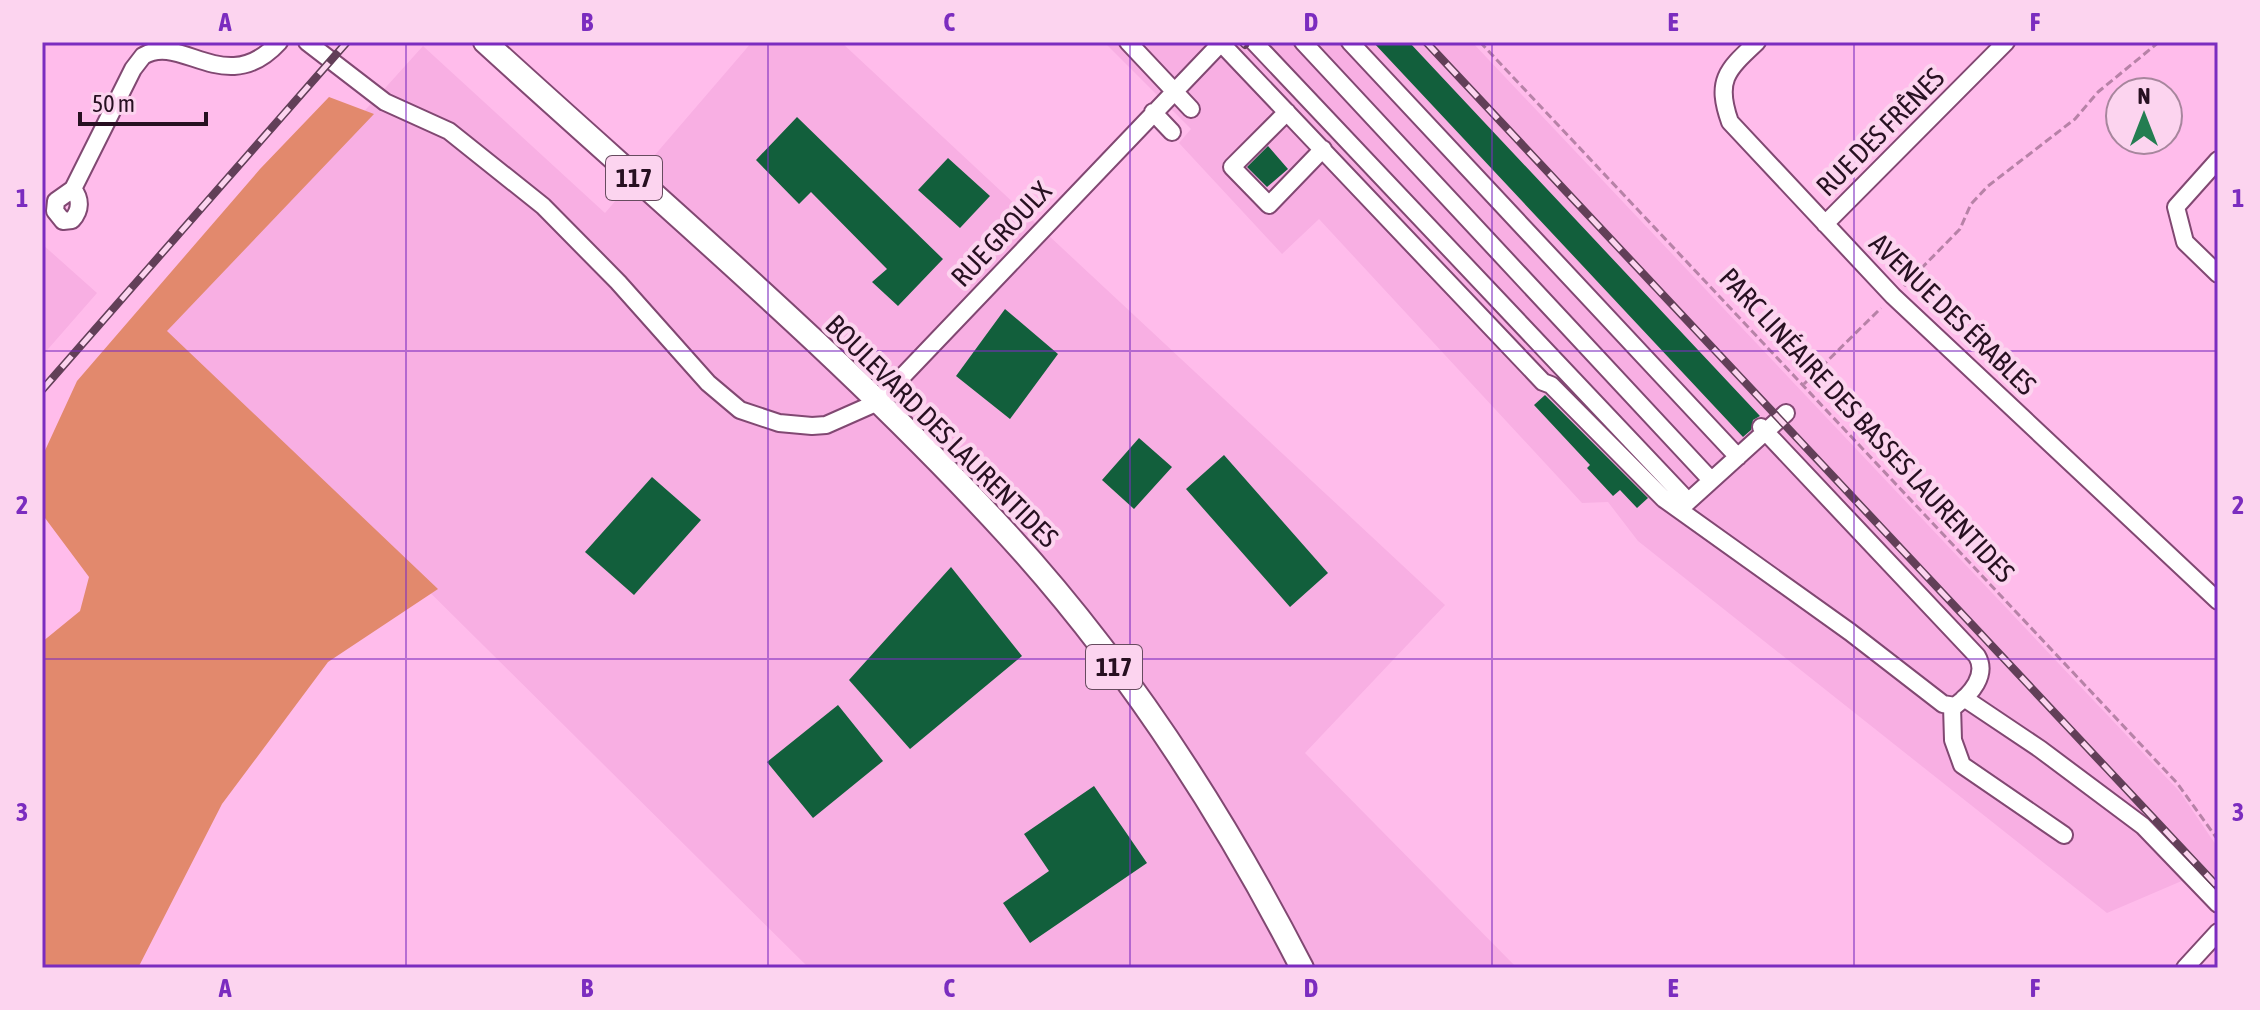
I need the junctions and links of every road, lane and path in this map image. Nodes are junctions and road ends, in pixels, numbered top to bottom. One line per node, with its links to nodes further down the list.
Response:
1 (279, 42): 19 (street)
2 (307, 42): 24 (street)
3 (485, 42): 24 (main road, BOULEVARD DES LAURENTIDES / 117)
4 (1128, 42): 13 (street)
5 (1254, 42): 29 (street)
6 (1303, 42): 28 (street)
7 (1350, 42): 27 (street)
8 (1480, 42): 23 (path, PARC LINÉAIRE DES BASSES LAURENTIDES)
9 (1757, 42): 20 (street, AVENUE DES ÉRABLES)
10 (2006, 42): 20 (street, RUE DES FRÊNES)
11 (2159, 42): 22 (path)
12 (1221, 43): 13 (street, RUE GROULX); 15 (street)
13 (1163, 102): 14 (street); 16 (street); 24 (street, RUE GROULX)
14 (1191, 109)
15 (1287, 112): 17 (street); 17 (street)
16 (1172, 132)
17 (1323, 149): 29 (street)
18 (2218, 160): 21 (street)
19 (73, 189)
20 (1825, 224): 22 (street, AVENUE DES ÉRABLES)
21 (2218, 274)
22 (1889, 300): 23 (path); 30 (street, AVENUE DES ÉRABLES)
23 (1803, 385): 33 (path, PARC LINÉAIRE DES BASSES LAURENTIDES)
24 (878, 402): 36 (main road, BOULEVARD DES LAURENTIDES / 117)
25 (1786, 413): 26 (street)
26 (1763, 429): 27 (street); 31 (street)
27 (1738, 457): 28 (street)
28 (1711, 480): 29 (street)
29 (1683, 506): 31 (street)
30 (2218, 601)
31 (1958, 702): 32 (street); 34 (street)
32 (2064, 835)
33 (2218, 840)
34 (2218, 904)
35 (2218, 932): 37 (street)
36 (1302, 968)
37 (2185, 968)

